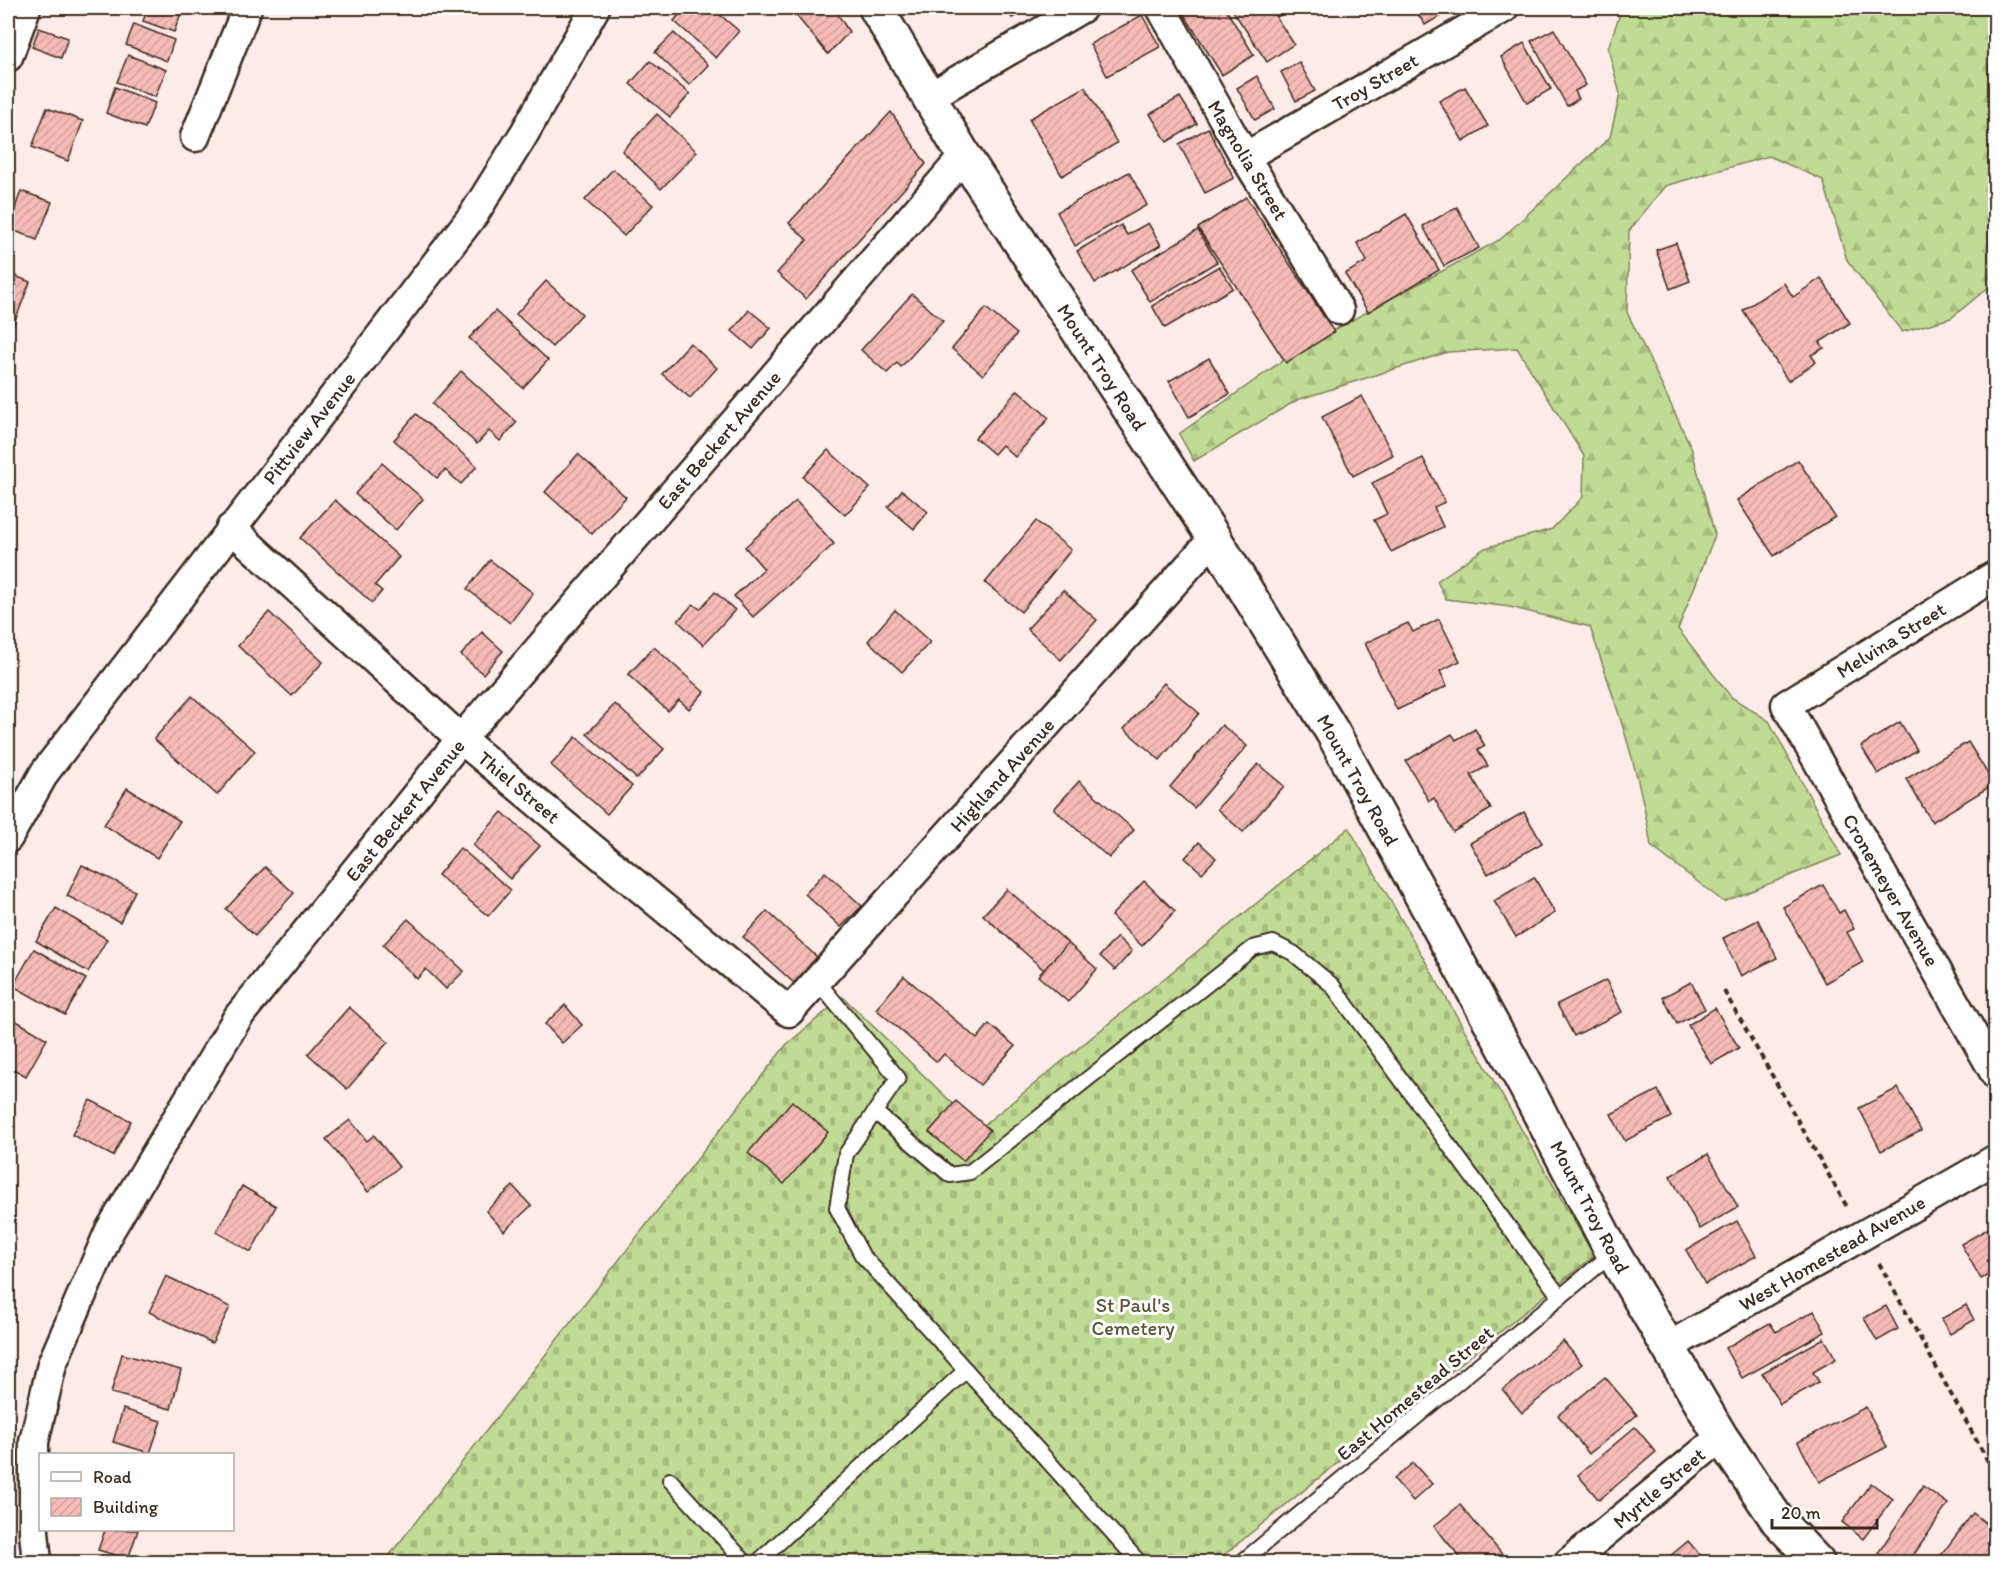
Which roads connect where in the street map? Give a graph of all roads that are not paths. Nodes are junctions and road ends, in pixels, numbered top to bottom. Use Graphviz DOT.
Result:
graph roads {
  1 [pos="26,8"];
  2 [pos="247,8"];
  3 [pos="595,8"];
  4 [pos="876,8"];
  5 [pos="1082,8"];
  6 [pos="1161,8"];
  7 [pos="1504,8"];
  8 [pos="8,57"];
  9 [pos="929,97"];
  10 [pos="195,137"];
  11 [pos="964,156"];
  12 [pos="1245,158"];
  13 [pos="1339,310"];
  14 [pos="231,528"];
  15 [pos="1214,538"];
  16 [pos="1995,575"];
  17 [pos="1786,705"];
  18 [pos="461,739"];
  19 [pos="8,838"];
  20 [pos="817,981"];
  21 [pos="789,1012"];
  22 [pos="1995,1075"];
  23 [pos="874,1112"];
  24 [pos="1995,1159"];
  25 [pos="1613,1253"];
  26 [pos="1560,1298"];
  27 [pos="1668,1347"];
  28 [pos="966,1370"];
  29 [pos="1721,1437"];
  30 [pos="670,1480"];
  31 [pos="38,1563"];
  32 [pos="745,1563"];
  33 [pos="758,1563"];
  34 [pos="1139,1563"];
  35 [pos="1242,1563"];
  36 [pos="1569,1563"];
  37 [pos="1818,1563"];
  1 -- 8 [label="street"];
  2 -- 10 [label="street"];
  3 -- 14 [label="street, Pittview Avenue"];
  4 -- 9 [label="street, Mount Troy Road"];
  5 -- 9 [label="street"];
  6 -- 12 [label="street, Magnolia Street"];
  7 -- 12 [label="street, Troy Street"];
  9 -- 11 [label="street, Mount Troy Road"];
  11 -- 15 [label="street, Mount Troy Road"];
  11 -- 18 [label="street, East Beckert Avenue"];
  12 -- 13 [label="street, Magnolia Street"];
  14 -- 18 [label="street, Thiel Street"];
  14 -- 19 [label="street, Pittview Avenue"];
  15 -- 20 [label="street, Highland Avenue"];
  15 -- 25 [label="street, Mount Troy Road"];
  16 -- 17 [label="street, Melvina Street"];
  17 -- 22 [label="street, Cronemeyer Avenue"];
  18 -- 21 [label="street, Thiel Street"];
  18 -- 31 [label="street, East Beckert Avenue"];
  20 -- 21 [label="street, Highland Avenue"];
  20 -- 23 [label="lane"];
  23 -- 26 [label="lane"];
  23 -- 28 [label="lane"];
  24 -- 27 [label="street, West Homestead Avenue"];
  25 -- 26 [label="lane, East Homestead Street"];
  25 -- 27 [label="street, Mount Troy Road"];
  26 -- 35 [label="lane, East Homestead Street"];
  27 -- 29 [label="street, Mount Troy Road"];
  28 -- 33 [label="lane"];
  28 -- 34 [label="lane"];
  29 -- 36 [label="street, Myrtle Street"];
  29 -- 37 [label="street, Mount Troy Road"];
  30 -- 32 [label="lane"];
}
